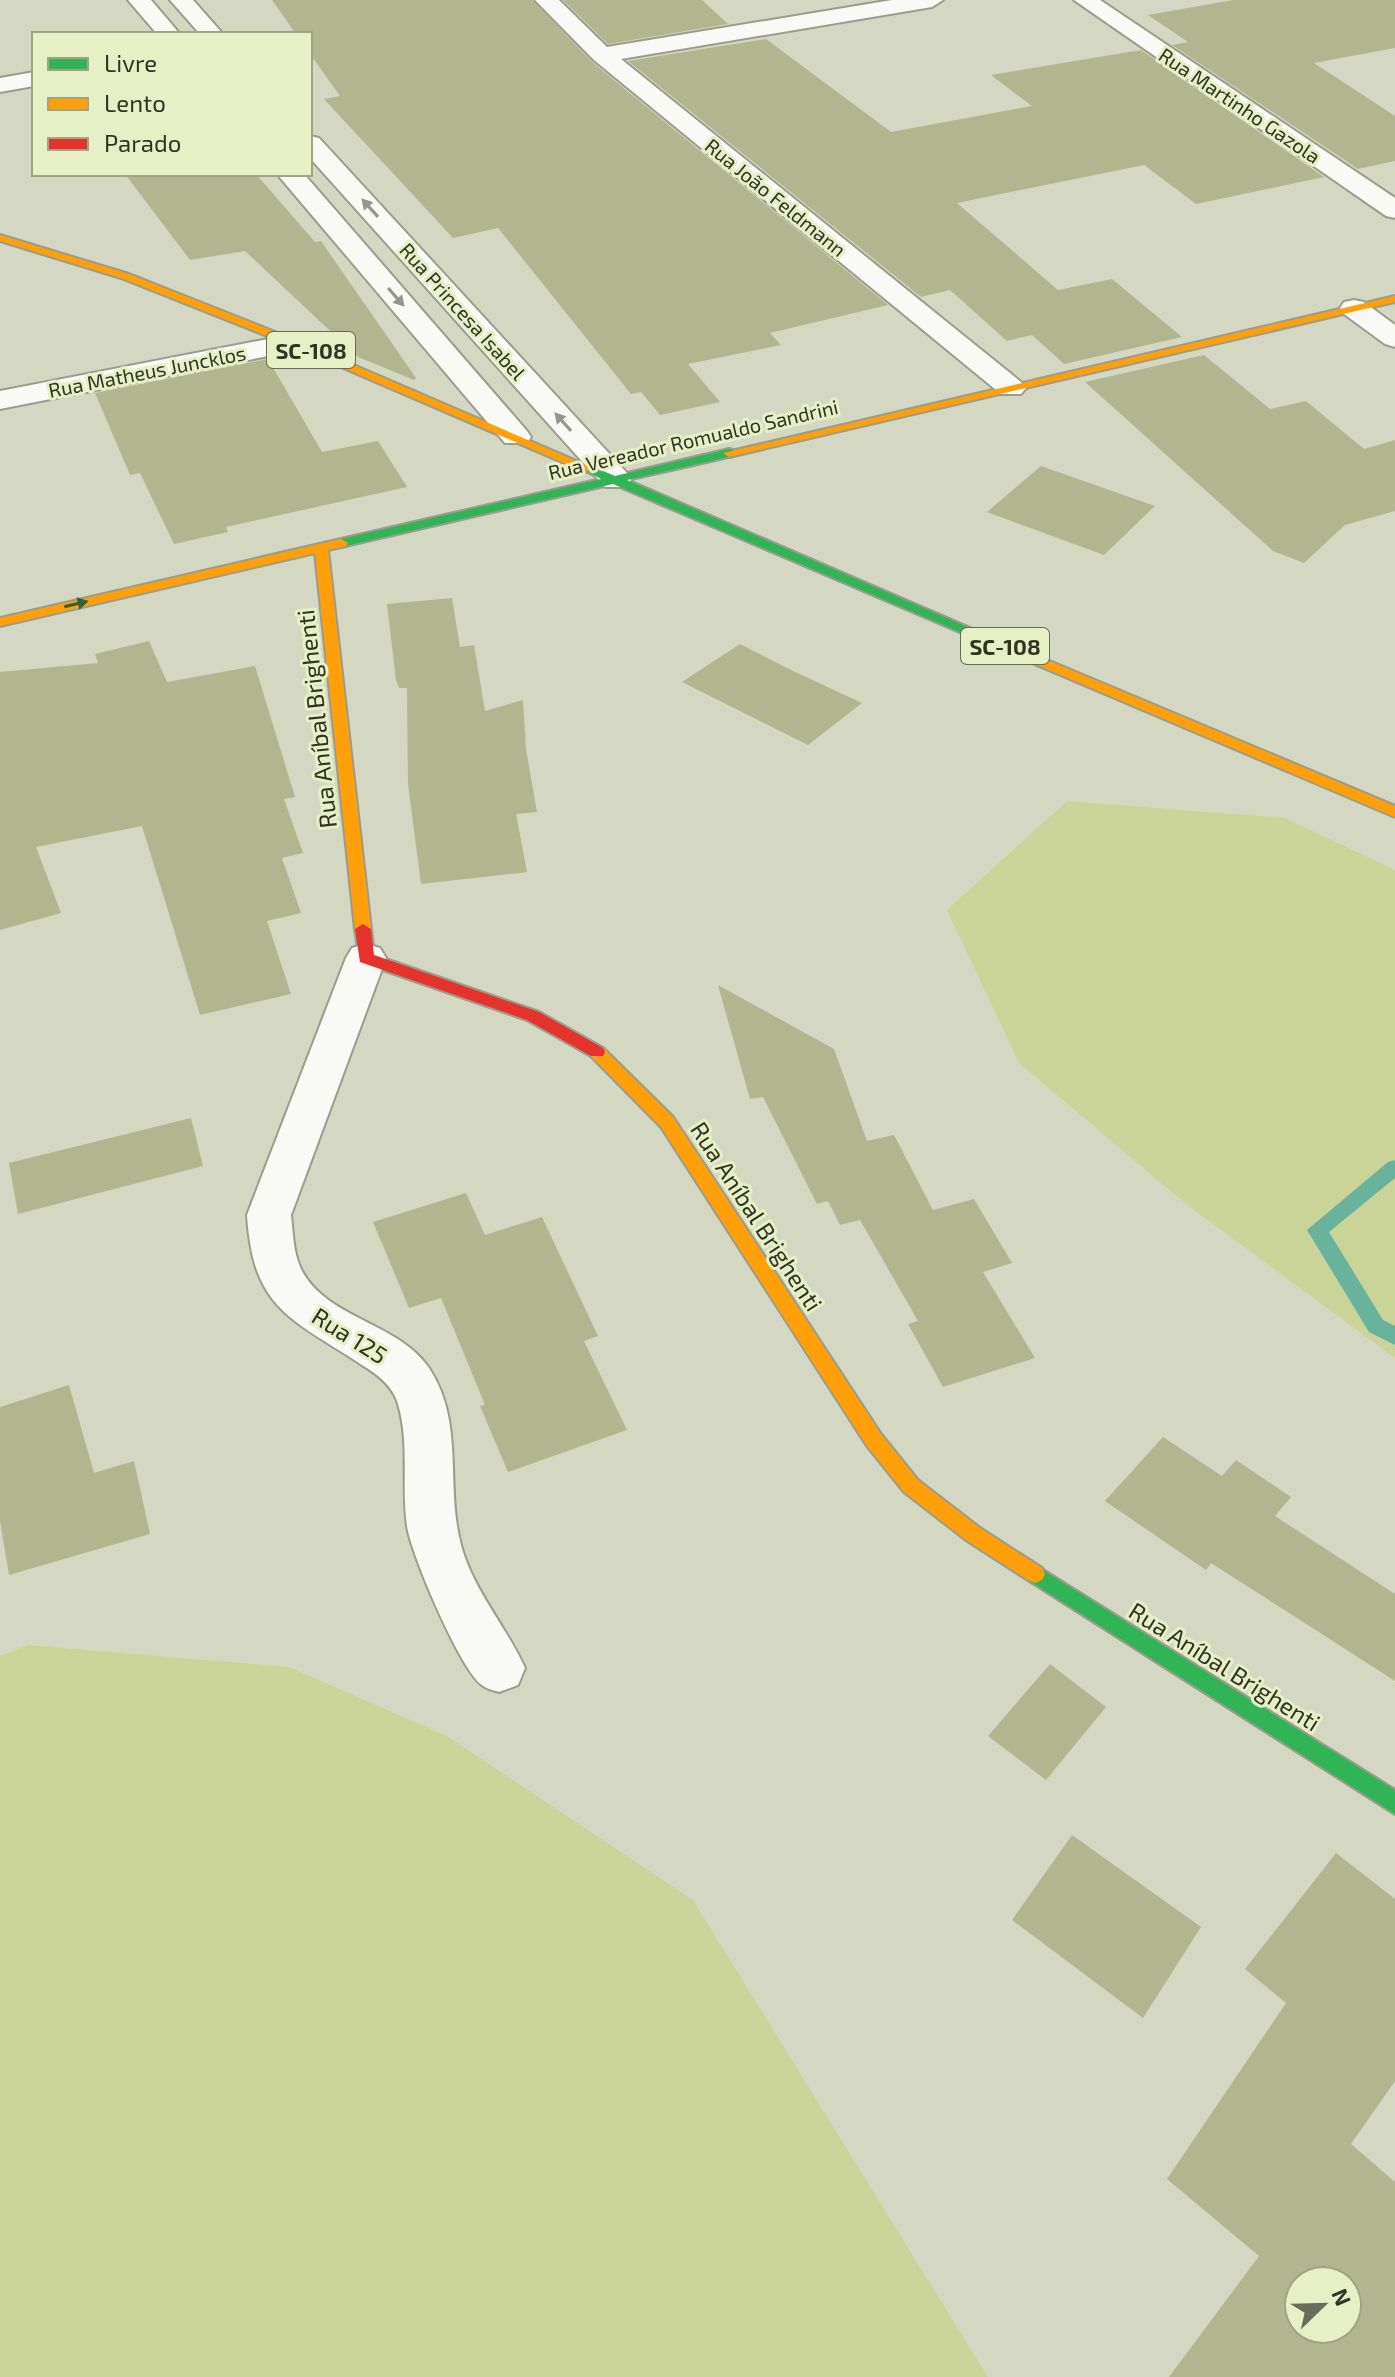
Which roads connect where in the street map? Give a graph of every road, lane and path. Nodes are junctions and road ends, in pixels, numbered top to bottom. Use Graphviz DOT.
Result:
graph roads {
  1 [pos="139,0"];
  2 [pos="181,0"];
  3 [pos="546,0"];
  4 [pos="932,0"];
  5 [pos="1085,0"];
  6 [pos="167,32"];
  7 [pos="210,32"];
  8 [pos="602,55"];
  9 [pos="32,79"];
  10 [pos="0,85"];
  11 [pos="312,145"];
  12 [pos="292,176"];
  13 [pos="1395,210"];
  14 [pos="0,238"];
  15 [pos="1395,299"];
  16 [pos="1354,308"];
  17 [pos="1395,338"];
  18 [pos="294,343"];
  19 [pos="1011,388"];
  20 [pos="0,400"];
  21 [pos="516,437"];
  22 [pos="616,480"];
  23 [pos="321,548"];
  24 [pos="0,622"];
  25 [pos="1395,812"];
  26 [pos="366,958"];
  27 [pos="499,1668"];
  28 [pos="1395,1803"];
  1 -- 6 [label="street"];
  2 -- 7 [label="street"];
  3 -- 8 [label="street, Rua João Feldmann"];
  4 -- 8 [label="street"];
  5 -- 13 [label="street, Rua Martinho Gazola"];
  8 -- 19 [label="street, Rua João Feldmann"];
  9 -- 10 [label="street"];
  22 -- 11 [label="street, Rua Princesa Isabel, one-way"];
  12 -- 21 [label="street, Rua Princesa Isabel, one-way"];
  14 -- 18 [label="street, SC-108"];
  15 -- 16 [label="street, Rua Vereador Romualdo Sandrini"];
  16 -- 17 [label="street"];
  16 -- 19 [label="street, Rua Vereador Romualdo Sandrini"];
  18 -- 20 [label="street, Rua Matheus Juncklos"];
  18 -- 21 [label="street, SC-108"];
  19 -- 22 [label="street, Rua Vereador Romualdo Sandrini"];
  21 -- 22 [label="street, SC-108"];
  22 -- 23 [label="street, Rua Vereador Romualdo Sandrini"];
  22 -- 25 [label="street, SC-108"];
  24 -- 23 [label="street, Rua Vereador Romualdo Sandrini, one-way"];
  23 -- 26 [label="street, Rua Aníbal Brighenti"];
  26 -- 27 [label="street, Rua 125"];
  26 -- 28 [label="street, Rua Aníbal Brighenti"];
}
